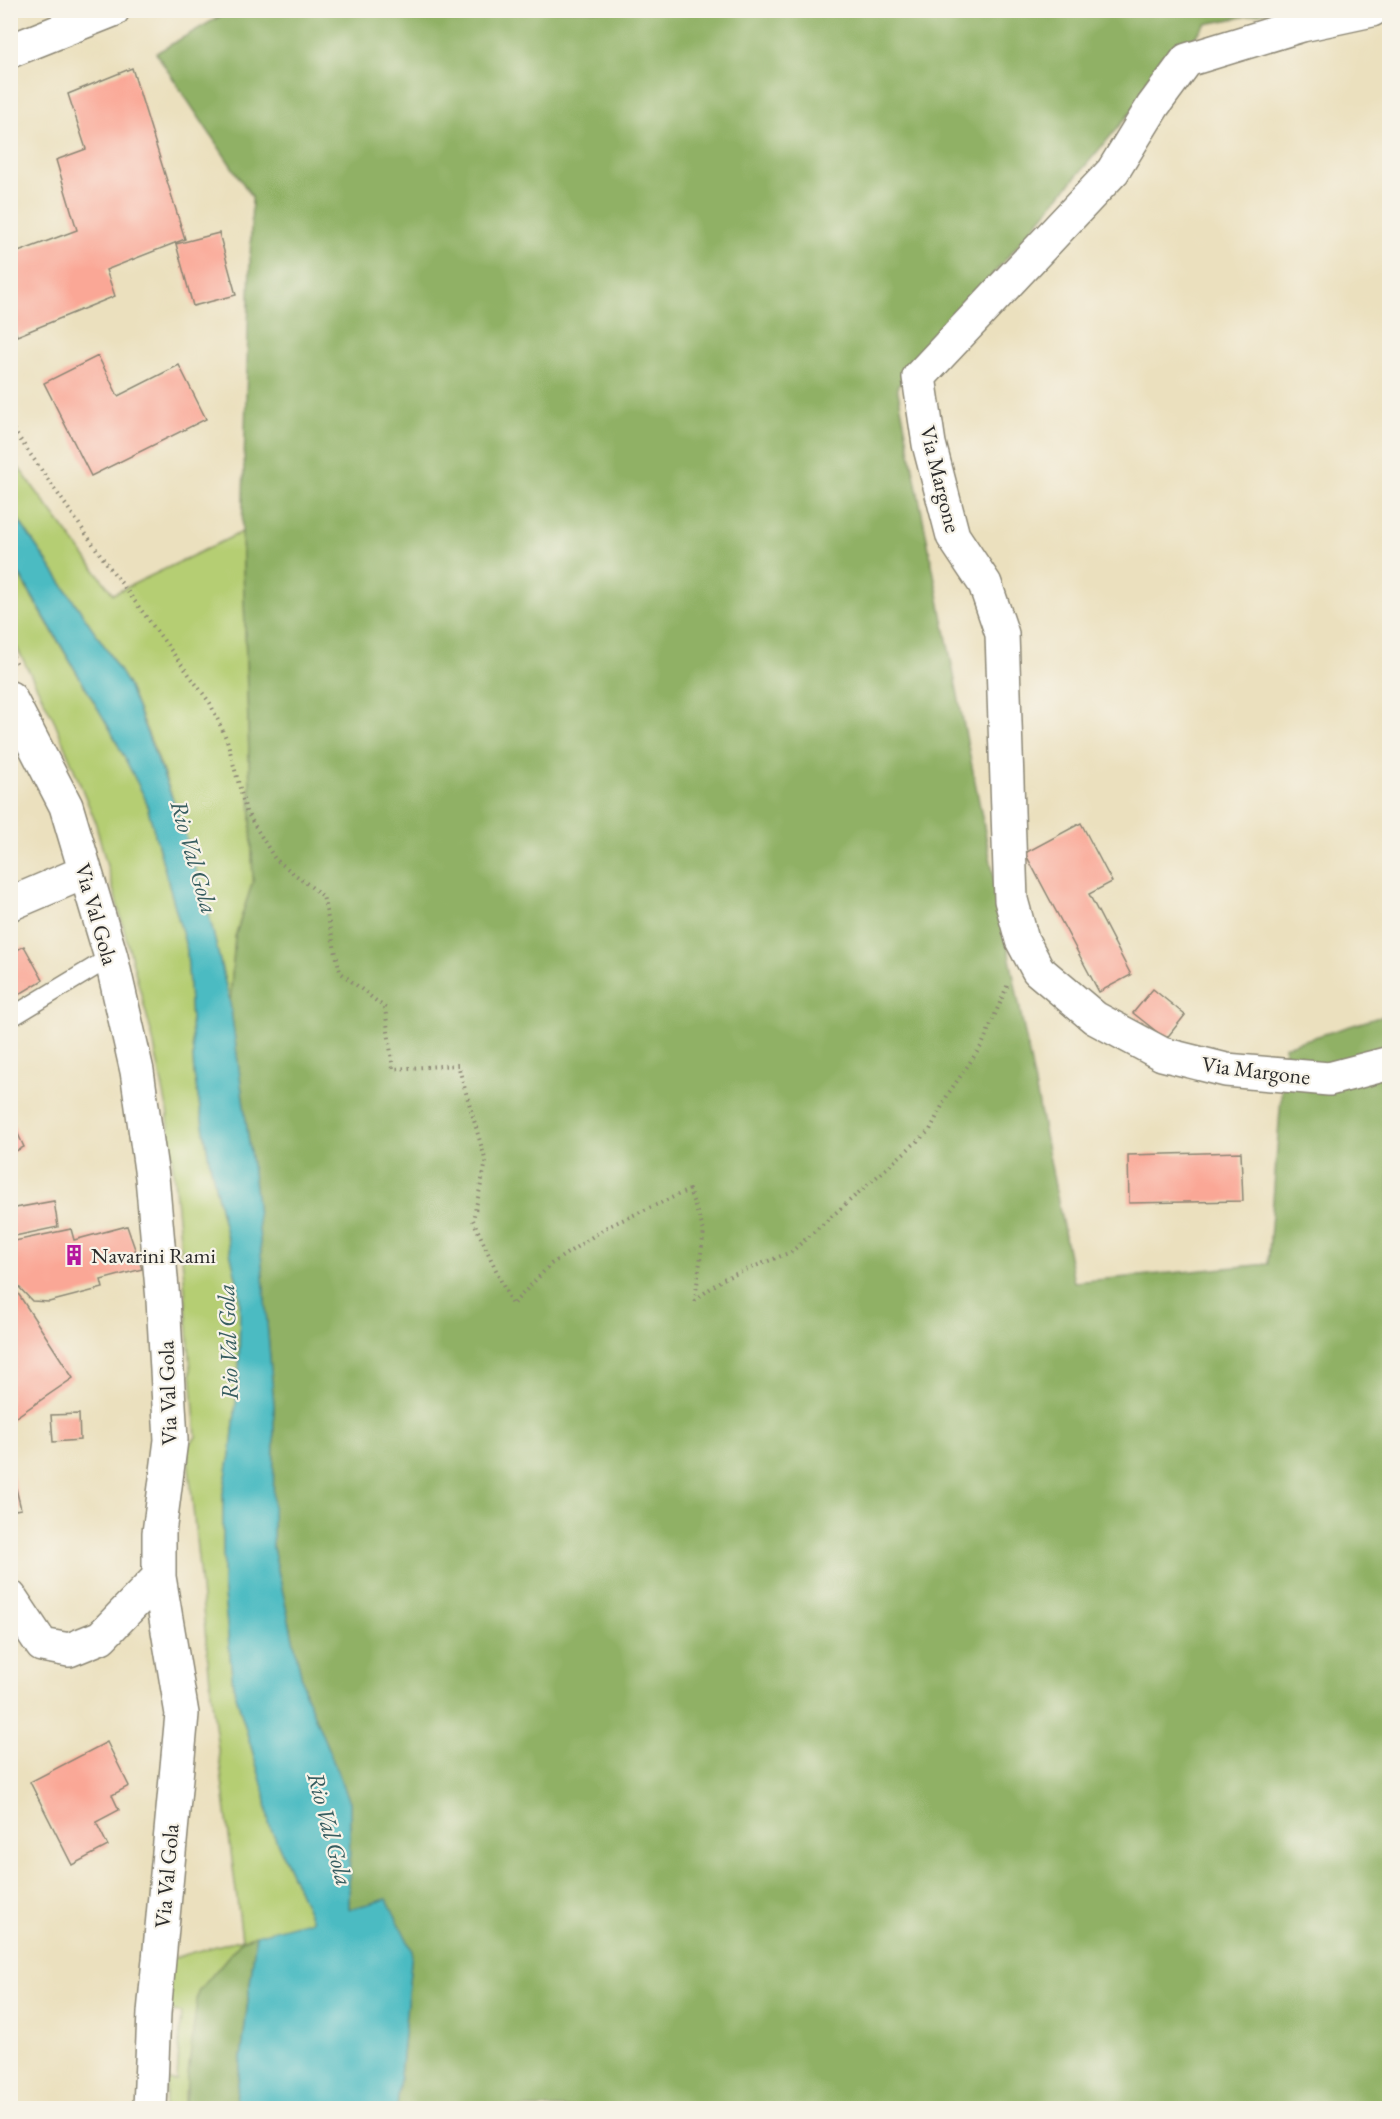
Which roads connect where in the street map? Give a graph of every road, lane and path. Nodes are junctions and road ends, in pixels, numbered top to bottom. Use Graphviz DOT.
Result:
graph roads {
  1 [pos="113,10"];
  2 [pos="1372,10"];
  3 [pos="10,51"];
  4 [pos="10,425"];
  5 [pos="10,698"];
  6 [pos="85,872"];
  7 [pos="10,904"];
  8 [pos="111,957"];
  9 [pos="1038,970"];
  10 [pos="10,1018"];
  11 [pos="1389,1064"];
  12 [pos="159,1577"];
  13 [pos="10,1598"];
  14 [pos="150,2109"];
  1 -- 3 [label="street"];
  2 -- 9 [label="street, Via Margone"];
  4 -- 9 [label="path"];
  5 -- 6 [label="street, Via Val Gola"];
  6 -- 7 [label="street"];
  6 -- 8 [label="street, Via Val Gola"];
  8 -- 10 [label="lane"];
  8 -- 12 [label="street, Via Val Gola"];
  9 -- 11 [label="street, Via Margone"];
  12 -- 13 [label="street"];
  12 -- 14 [label="street, Via Val Gola"];
}
